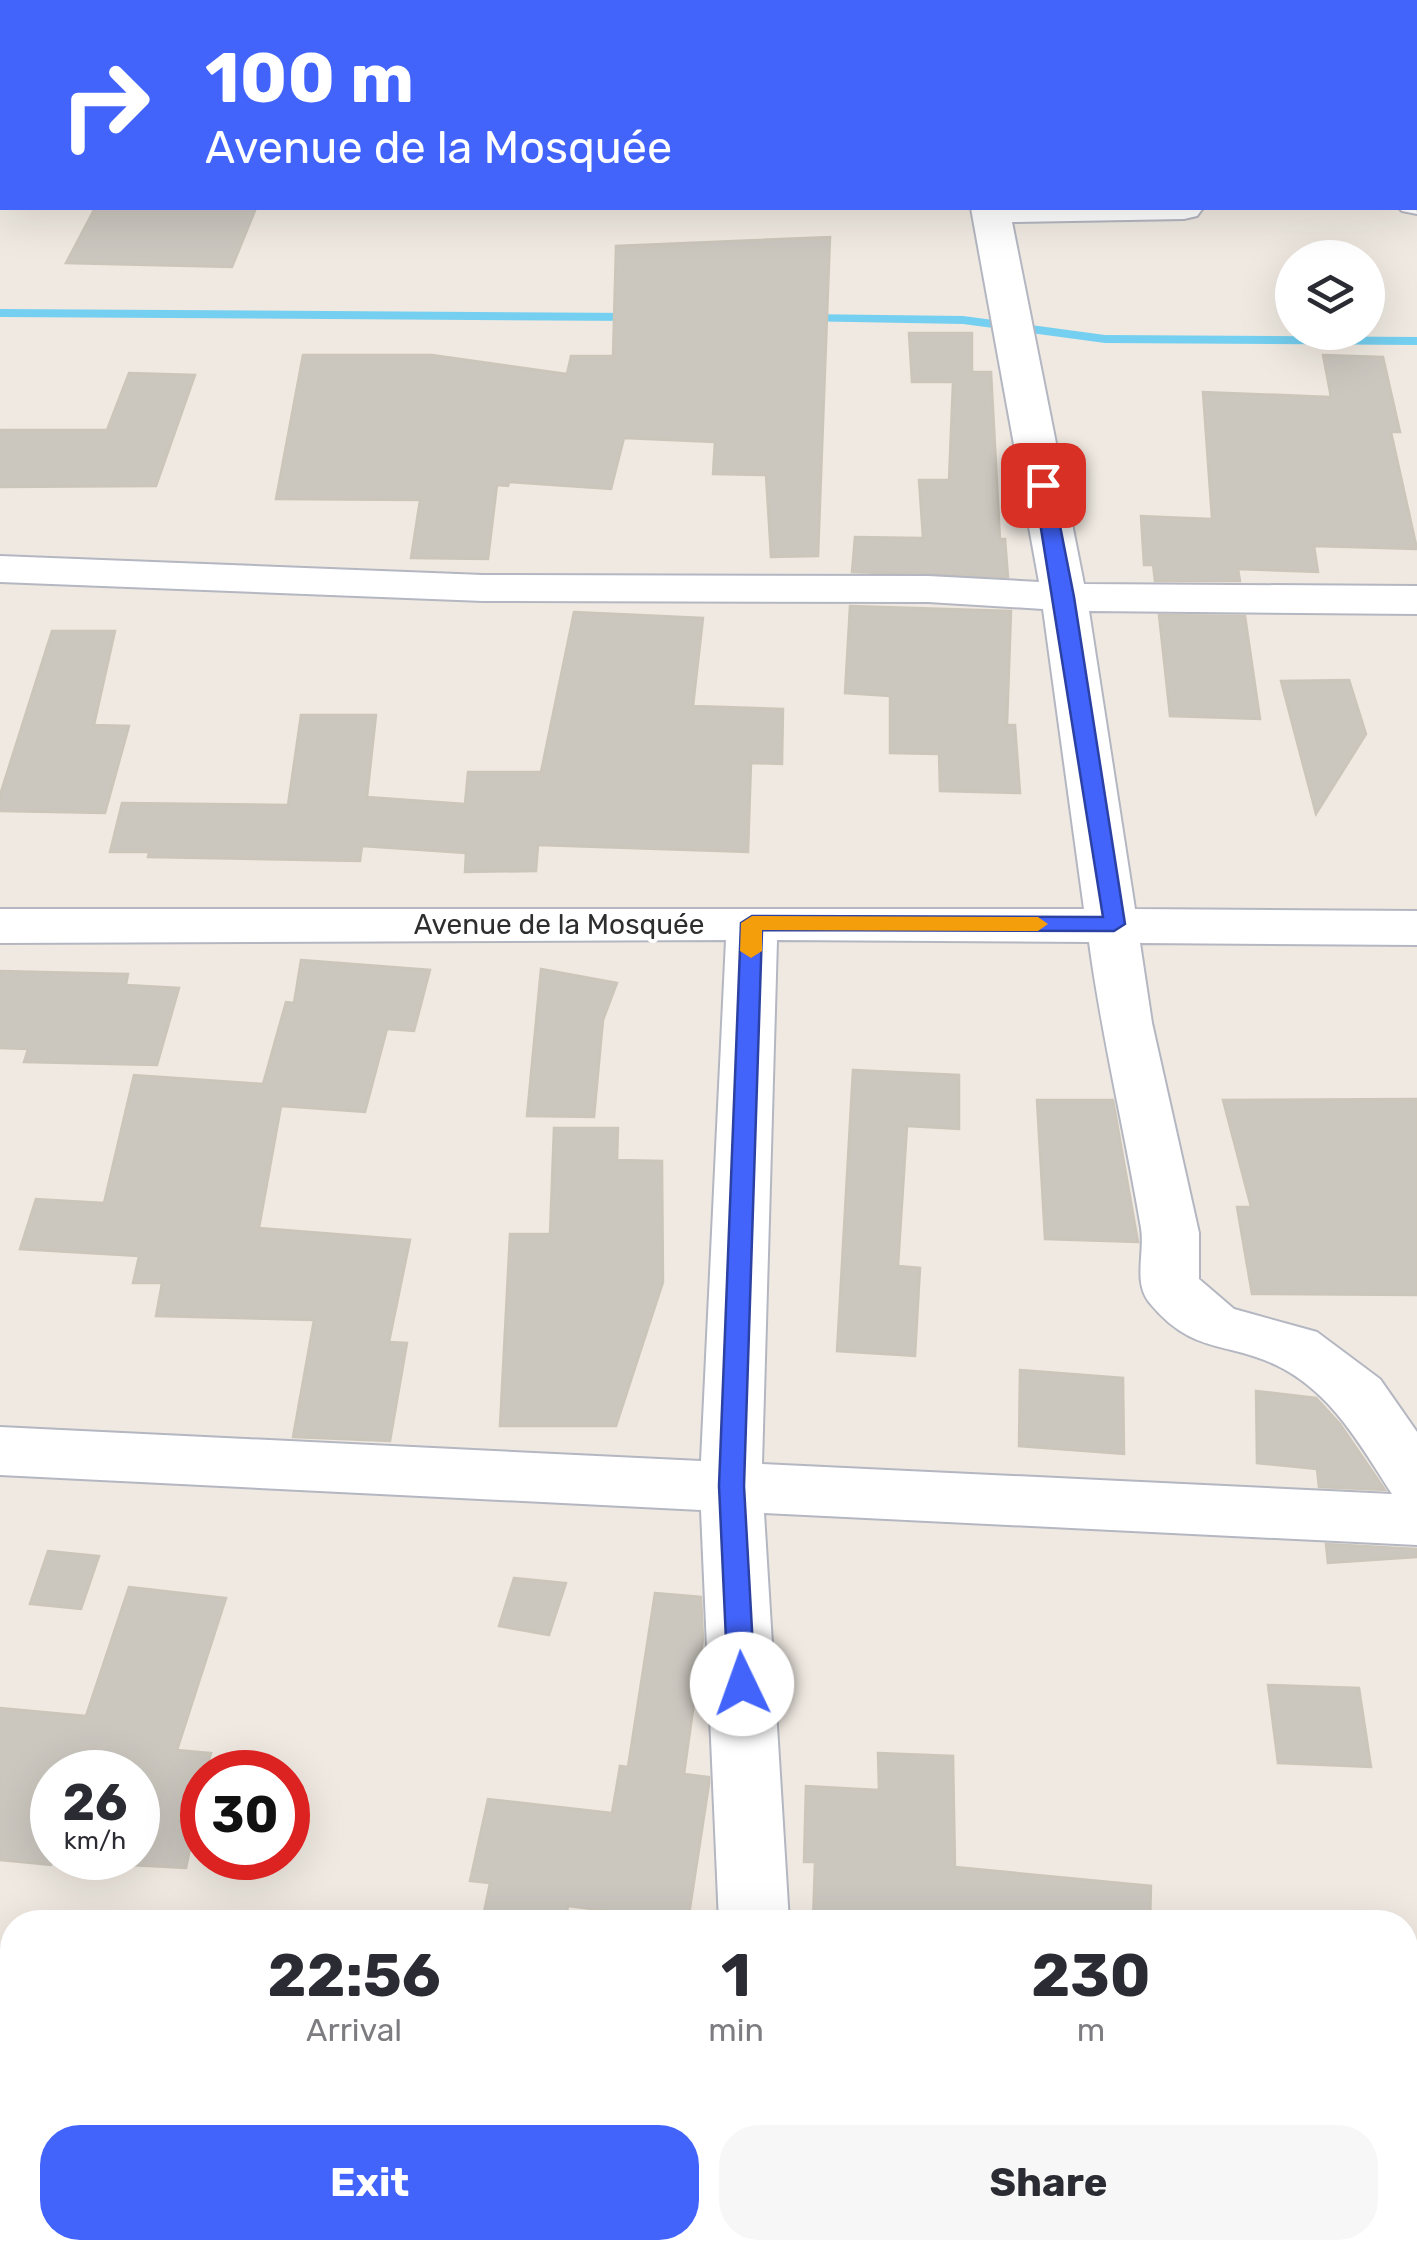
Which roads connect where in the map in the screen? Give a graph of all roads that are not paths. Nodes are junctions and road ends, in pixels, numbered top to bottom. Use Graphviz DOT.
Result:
graph roads {
  1 [pos="990,210"];
  2 [pos="0,569"];
  3 [pos="1064,597"];
  4 [pos="1417,600"];
  5 [pos="752,923"];
  6 [pos="1114,924"];
  7 [pos="0,926"];
  8 [pos="1417,928"];
  9 [pos="0,1451"];
  10 [pos="1417,1481"];
  11 [pos="732,1486"];
  12 [pos="1417,1520"];
  13 [pos="753,1910"];
  1 -- 3 [label="street"];
  2 -- 3 [label="street"];
  3 -- 4 [label="street"];
  3 -- 6 [label="street"];
  5 -- 6 [label="street, Avenue de la Mosquée"];
  5 -- 7 [label="street, Avenue de la Mosquée"];
  5 -- 11 [label="street"];
  6 -- 8 [label="street, Avenue de la Mosquée"];
  6 -- 10 [label="street"];
  9 -- 11 [label="street"];
  11 -- 12 [label="street"];
  11 -- 13 [label="street"];
}
